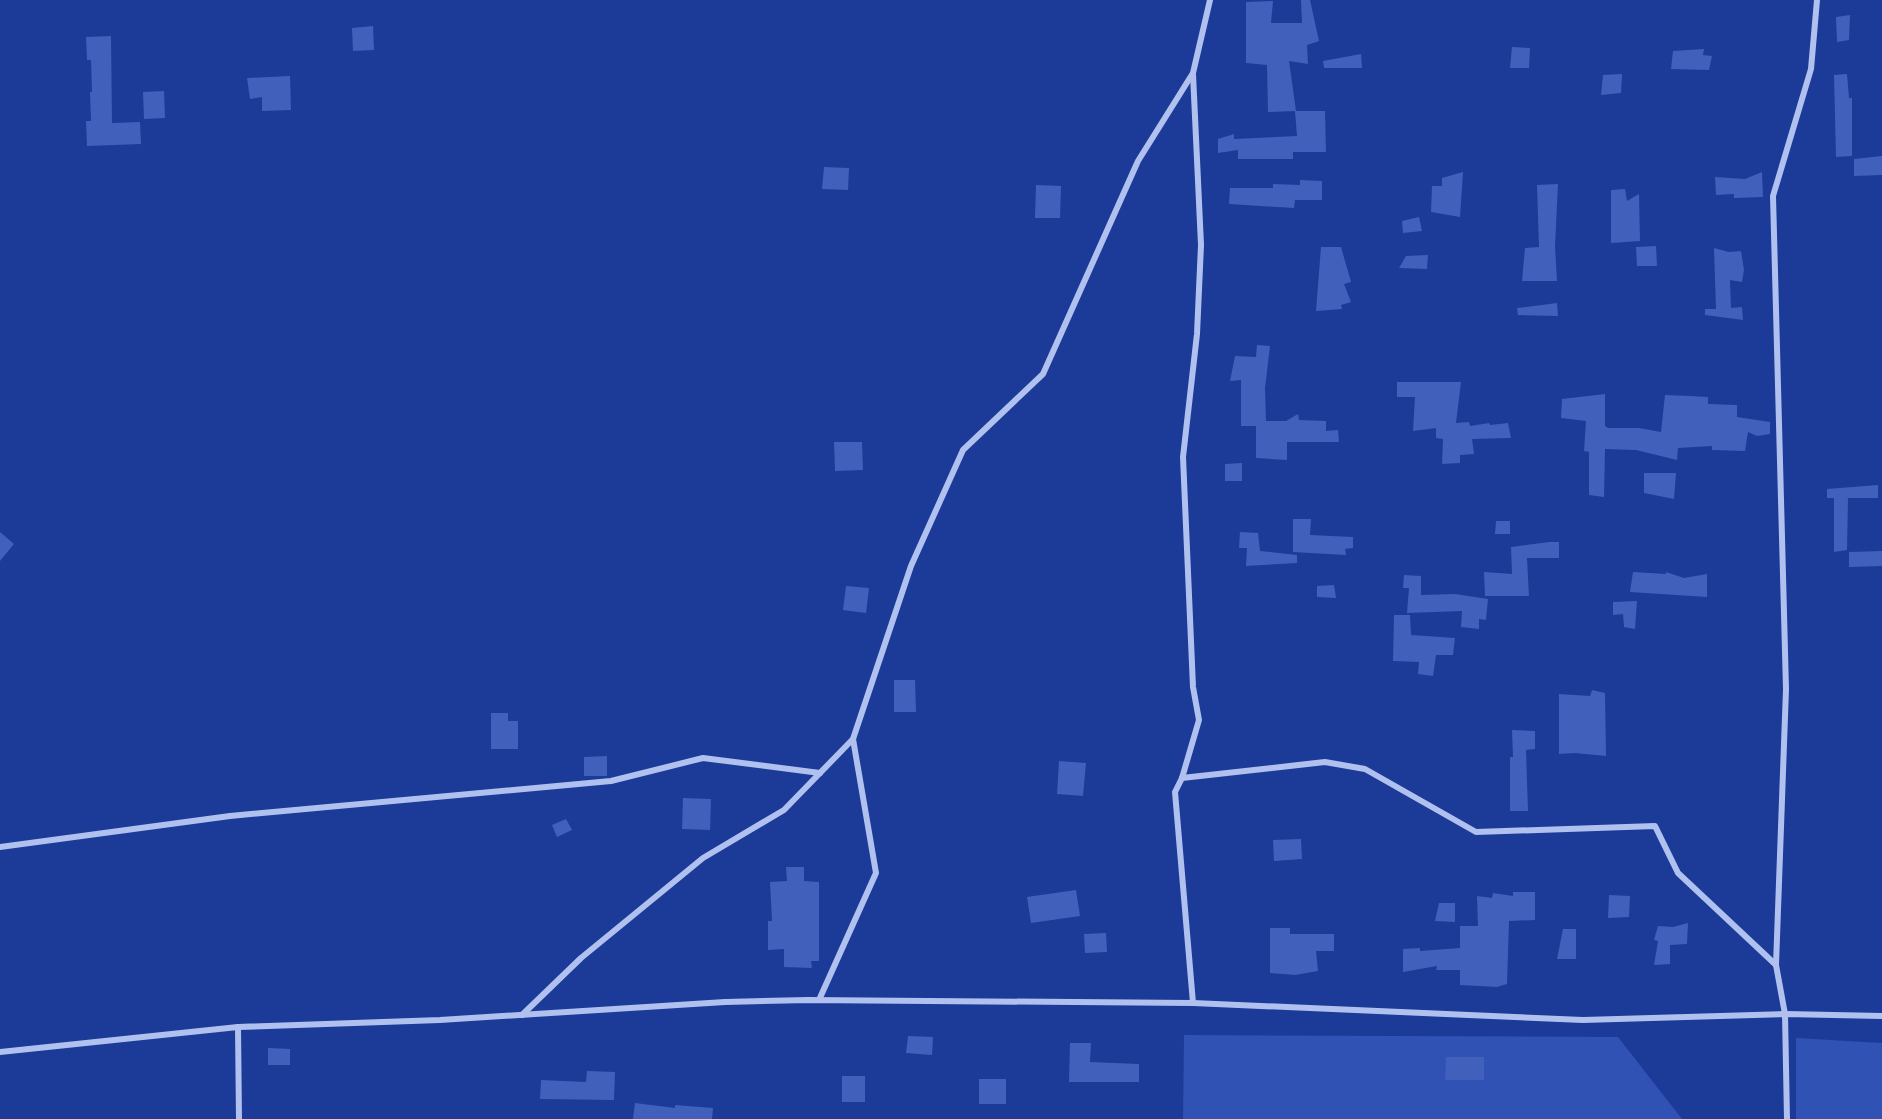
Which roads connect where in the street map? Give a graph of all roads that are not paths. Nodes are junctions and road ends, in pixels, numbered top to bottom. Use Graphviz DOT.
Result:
graph roads {
  1 [pos="1210,0"];
  2 [pos="1817,0"];
  3 [pos="1193,73"];
  4 [pos="853,739"];
  5 [pos="820,773"];
  6 [pos="1182,778"];
  7 [pos="0,847"];
  8 [pos="1776,965"];
  9 [pos="819,999"];
  10 [pos="1193,1003"];
  11 [pos="1785,1014"];
  12 [pos="522,1015"];
  13 [pos="1882,1016"];
  14 [pos="238,1027"];
  15 [pos="0,1052"];
  16 [pos="239,1119"];
  17 [pos="1787,1119"];
  1 -- 3 [label="street"];
  2 -- 8 [label="street"];
  3 -- 4 [label="street"];
  3 -- 6 [label="street"];
  4 -- 5 [label="street"];
  4 -- 9 [label="street"];
  5 -- 7 [label="street"];
  5 -- 12 [label="street"];
  6 -- 8 [label="street"];
  6 -- 10 [label="street"];
  8 -- 11 [label="street"];
  9 -- 10 [label="street"];
  9 -- 12 [label="street"];
  10 -- 11 [label="street"];
  11 -- 13 [label="street"];
  11 -- 17 [label="street"];
  12 -- 14 [label="street"];
  14 -- 15 [label="street"];
  14 -- 16 [label="street"];
}
